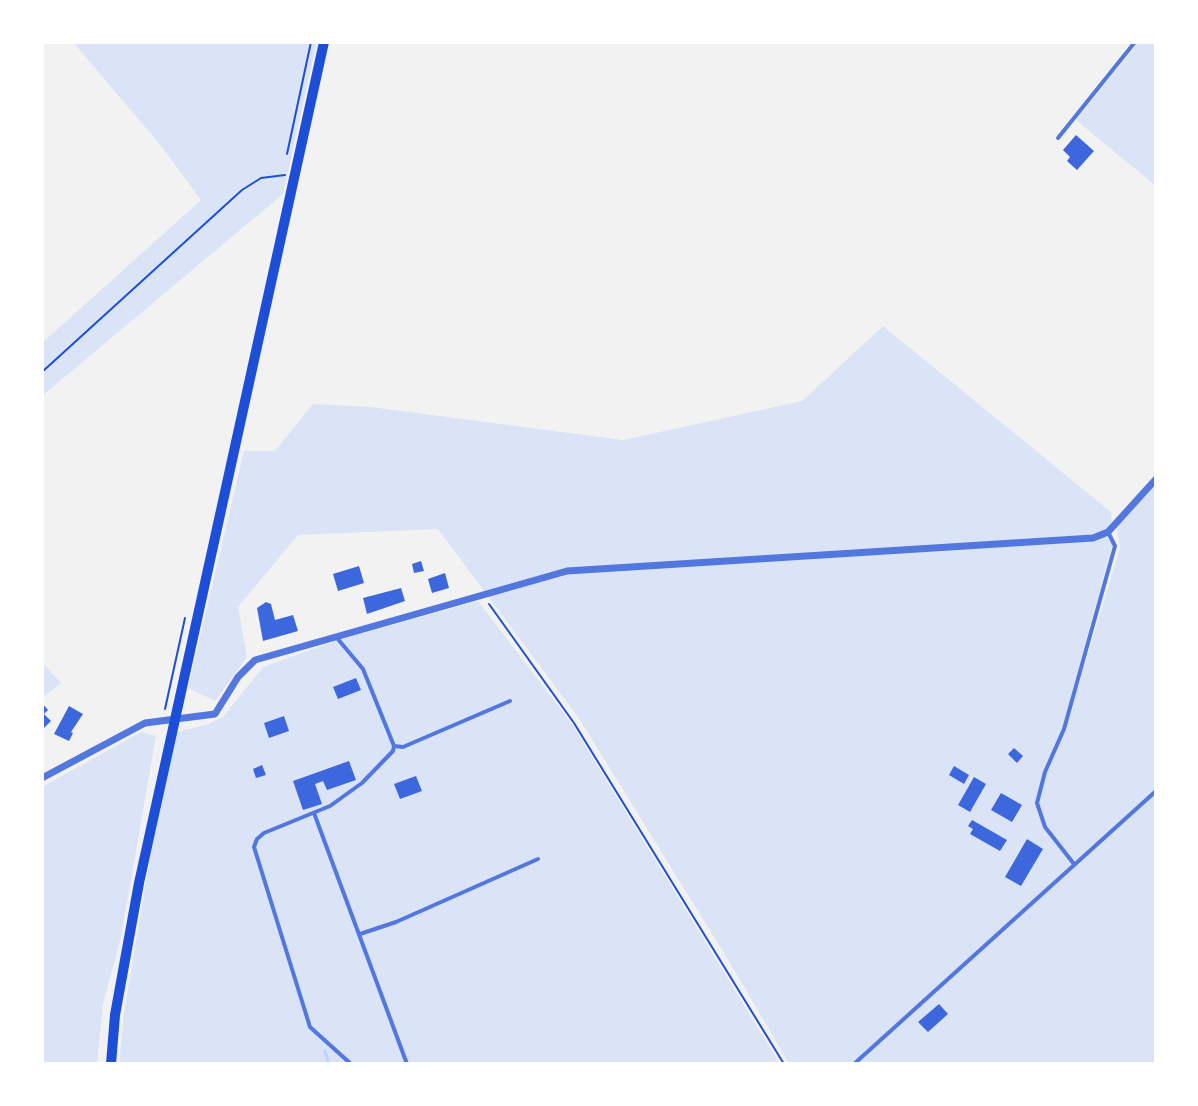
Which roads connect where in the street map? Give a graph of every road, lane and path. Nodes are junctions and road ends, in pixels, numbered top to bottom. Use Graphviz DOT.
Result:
graph roads {
  1 [pos="324,42"];
  2 [pos="1135,42"];
  3 [pos="1058,138"];
  4 [pos="294,176"];
  5 [pos="42,372"];
  6 [pos="1156,479"];
  7 [pos="1108,532"];
  8 [pos="482,595"];
  9 [pos="336,635"];
  10 [pos="510,701"];
  11 [pos="174,719"];
  12 [pos="394,746"];
  13 [pos="42,778"];
  14 [pos="1156,791"];
  15 [pos="314,813"];
  16 [pos="538,859"];
  17 [pos="1074,864"];
  18 [pos="360,934"];
  19 [pos="111,1064"];
  20 [pos="351,1064"];
  21 [pos="407,1064"];
  22 [pos="784,1064"];
  23 [pos="854,1064"];
  1 -- 4 [label="main road"];
  2 -- 3 [label="lane"];
  4 -- 5 [label="path"];
  4 -- 11 [label="main road"];
  6 -- 7 [label="street"];
  7 -- 8 [label="street"];
  7 -- 17 [label="lane"];
  8 -- 9 [label="street"];
  8 -- 22 [label="path"];
  9 -- 11 [label="street"];
  9 -- 12 [label="lane"];
  10 -- 12 [label="lane"];
  11 -- 13 [label="street"];
  11 -- 19 [label="main road"];
  12 -- 15 [label="lane"];
  14 -- 17 [label="lane"];
  15 -- 18 [label="lane"];
  15 -- 20 [label="lane"];
  16 -- 18 [label="lane"];
  17 -- 23 [label="lane"];
  18 -- 21 [label="lane"];
}
